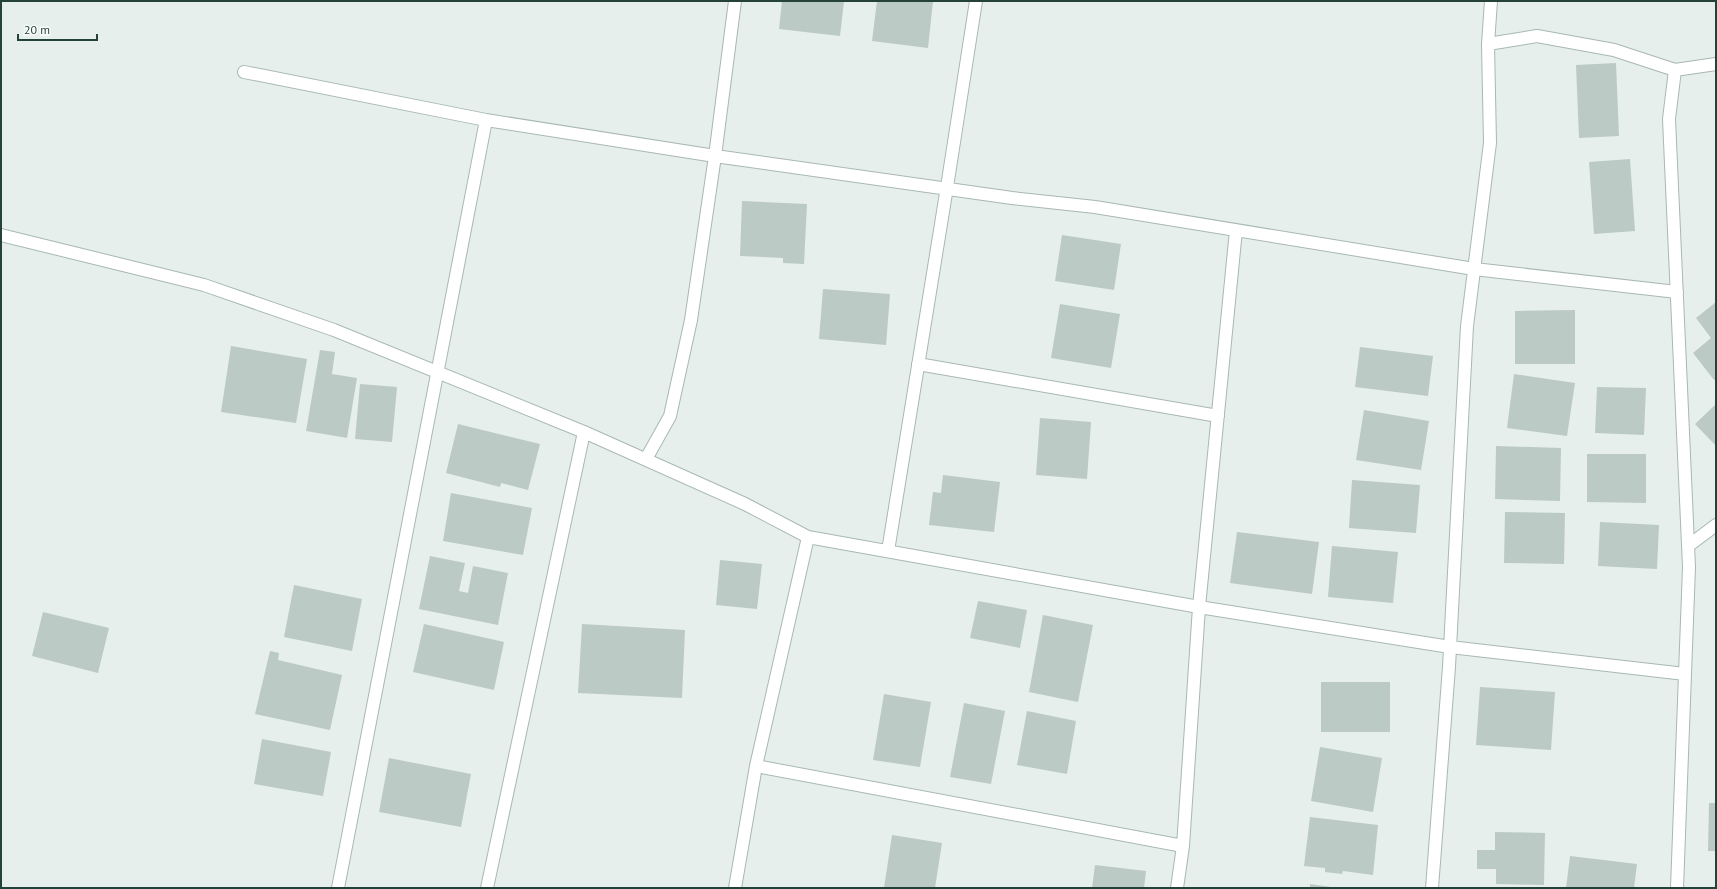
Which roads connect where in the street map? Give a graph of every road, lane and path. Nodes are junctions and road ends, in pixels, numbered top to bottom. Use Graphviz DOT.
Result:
graph roads {
  1 [pos="735,1"];
  2 [pos="976,1"];
  3 [pos="1491,1"];
  4 [pos="1488,44"];
  5 [pos="1716,64"];
  6 [pos="1675,70"];
  7 [pos="244,72"];
  8 [pos="486,120"];
  9 [pos="715,156"];
  10 [pos="947,188"];
  11 [pos="1236,230"];
  12 [pos="1,235"];
  13 [pos="1474,269"];
  14 [pos="1677,292"];
  15 [pos="918,364"];
  16 [pos="438,372"];
  17 [pos="1218,416"];
  18 [pos="584,432"];
  19 [pos="646,459"];
  20 [pos="1716,525"];
  21 [pos="808,537"];
  22 [pos="1688,546"];
  23 [pos="888,551"];
  24 [pos="1199,607"];
  25 [pos="1450,647"];
  26 [pos="1685,674"];
  27 [pos="756,766"];
  28 [pos="1183,846"];
  29 [pos="338,888"];
  30 [pos="487,888"];
  31 [pos="735,888"];
  32 [pos="1177,888"];
  33 [pos="1432,888"];
  34 [pos="1677,888"];
  1 -- 9 [label="street"];
  2 -- 10 [label="street"];
  3 -- 4 [label="street"];
  4 -- 6 [label="street"];
  4 -- 13 [label="street"];
  5 -- 6 [label="street"];
  6 -- 14 [label="street"];
  7 -- 8 [label="street"];
  8 -- 9 [label="street"];
  8 -- 16 [label="street"];
  9 -- 10 [label="street"];
  9 -- 19 [label="street"];
  10 -- 11 [label="street"];
  10 -- 15 [label="street"];
  11 -- 13 [label="street"];
  11 -- 17 [label="street"];
  12 -- 16 [label="street"];
  13 -- 14 [label="street"];
  13 -- 25 [label="street"];
  14 -- 22 [label="street"];
  15 -- 17 [label="street"];
  15 -- 23 [label="street"];
  16 -- 18 [label="street"];
  16 -- 29 [label="street"];
  17 -- 24 [label="street"];
  18 -- 19 [label="street"];
  18 -- 30 [label="street"];
  19 -- 21 [label="street"];
  20 -- 22 [label="street"];
  21 -- 23 [label="street"];
  21 -- 27 [label="street"];
  22 -- 26 [label="street"];
  23 -- 24 [label="street"];
  24 -- 25 [label="street"];
  24 -- 28 [label="street"];
  25 -- 26 [label="street"];
  25 -- 33 [label="street"];
  26 -- 34 [label="street"];
  27 -- 28 [label="street"];
  27 -- 31 [label="street"];
  28 -- 32 [label="street"];
}
